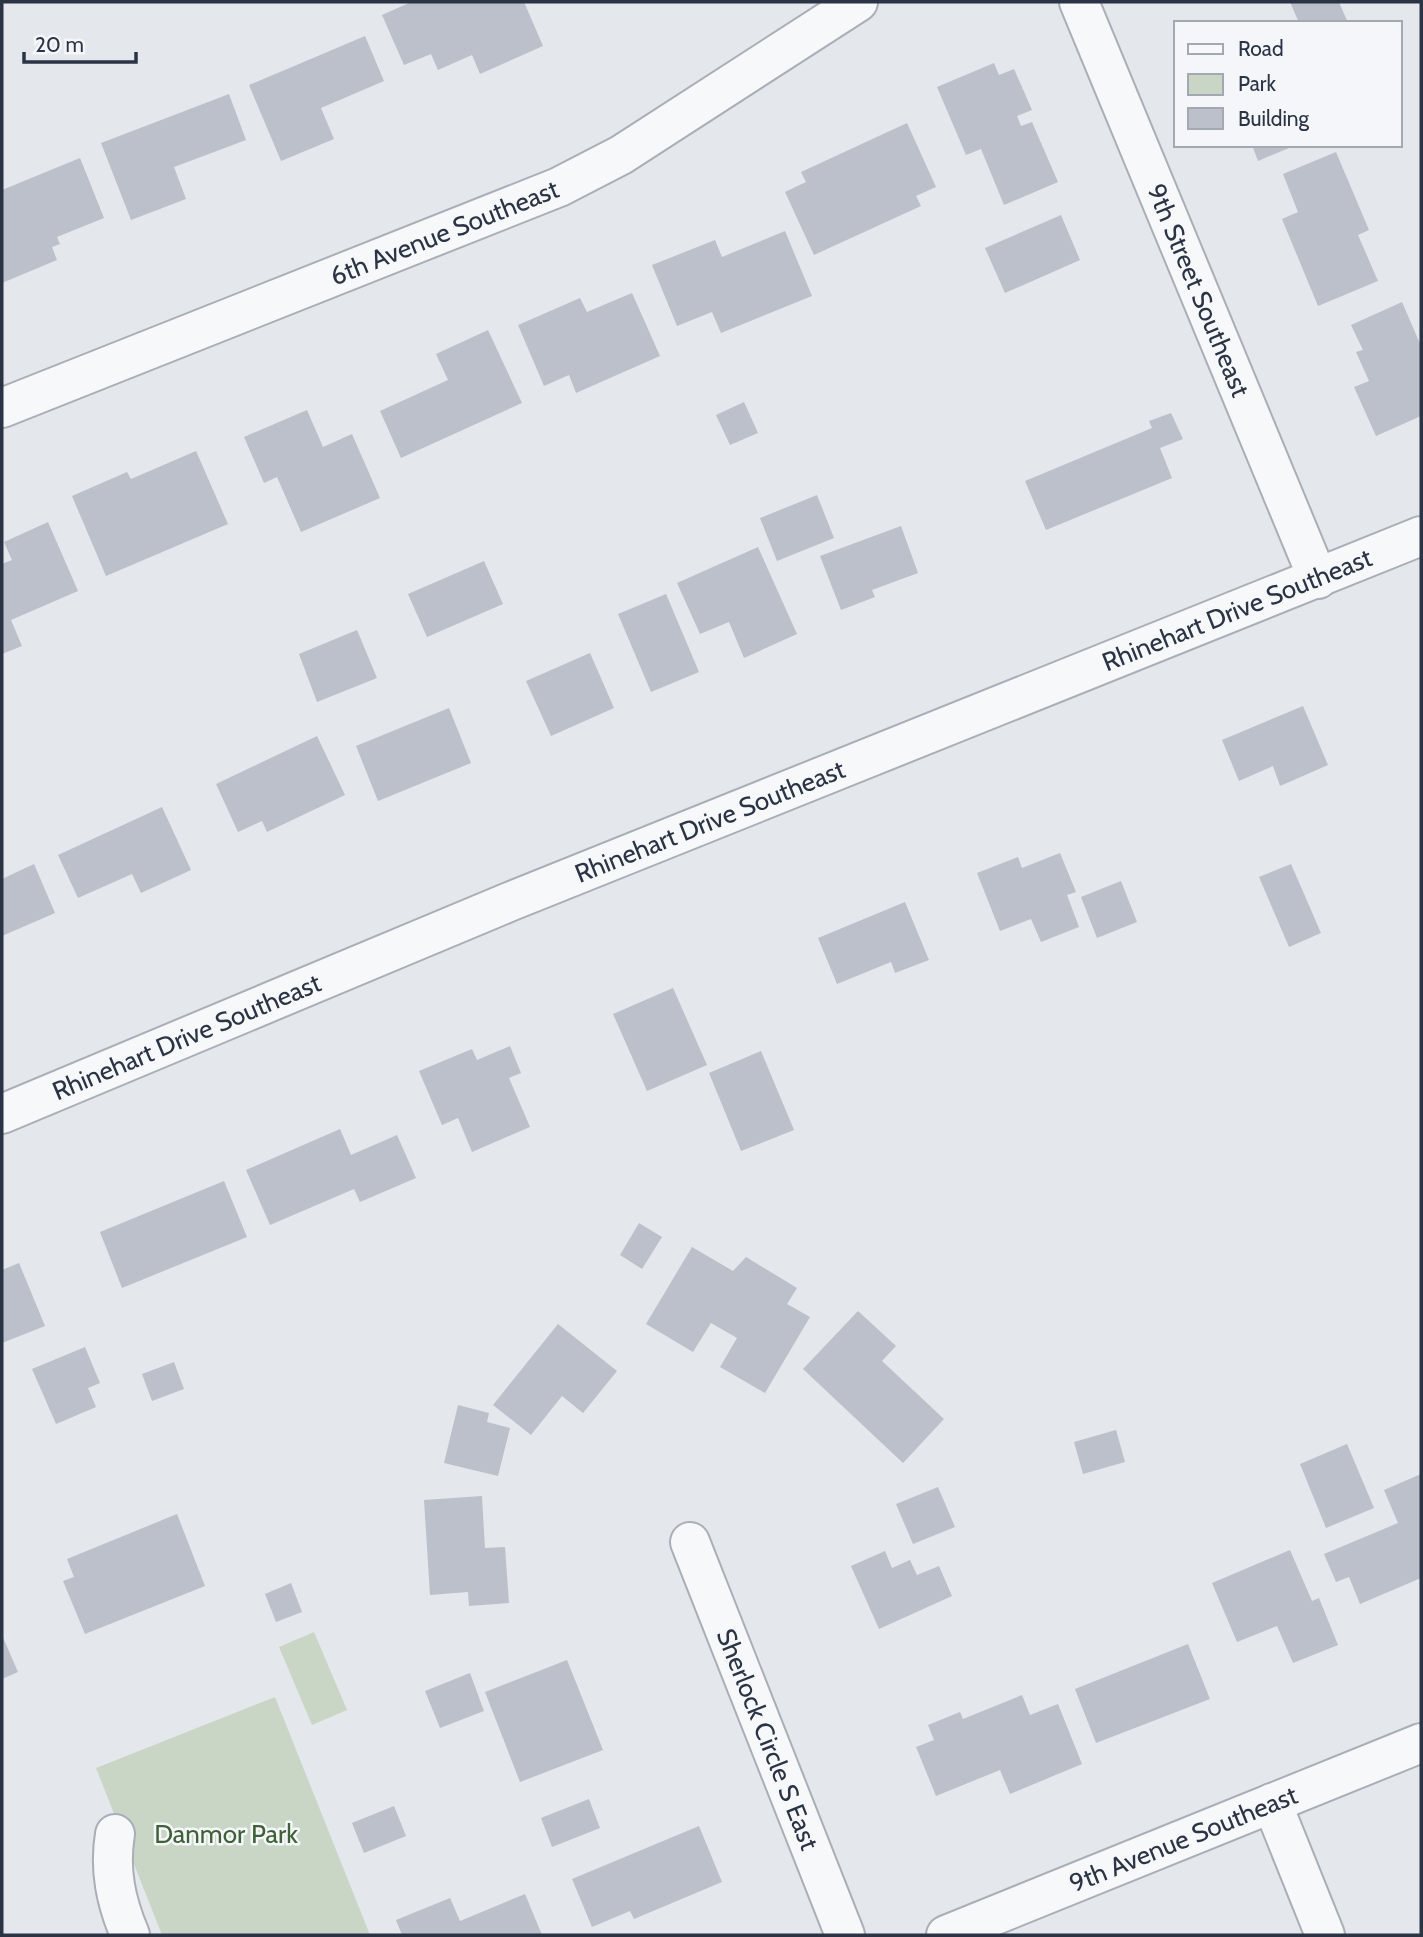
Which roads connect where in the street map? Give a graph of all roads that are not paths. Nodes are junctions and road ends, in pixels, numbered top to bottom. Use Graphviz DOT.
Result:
graph roads {
  1 [pos="858,2"];
  2 [pos="1079,2"];
  3 [pos="2,408"];
  4 [pos="1421,536"];
  5 [pos="1318,579"];
  6 [pos="2,1114"];
  7 [pos="690,1542"];
  8 [pos="1421,1743"];
  9 [pos="1272,1803"];
  10 [pos="115,1834"];
  11 [pos="130,1935"];
  12 [pos="845,1935"];
  13 [pos="946,1935"];
  14 [pos="1325,1935"];
  1 -- 3 [label="street, 6th Avenue Southeast"];
  2 -- 5 [label="street, 9th Street Southeast"];
  4 -- 5 [label="street, Rhinehart Drive Southeast"];
  5 -- 6 [label="street, Rhinehart Drive Southeast"];
  7 -- 12 [label="street, Sherlock Circle S East"];
  8 -- 9 [label="street, 9th Avenue Southeast"];
  9 -- 13 [label="street, 9th Avenue Southeast"];
  9 -- 14 [label="street"];
  10 -- 11 [label="street"];
}
